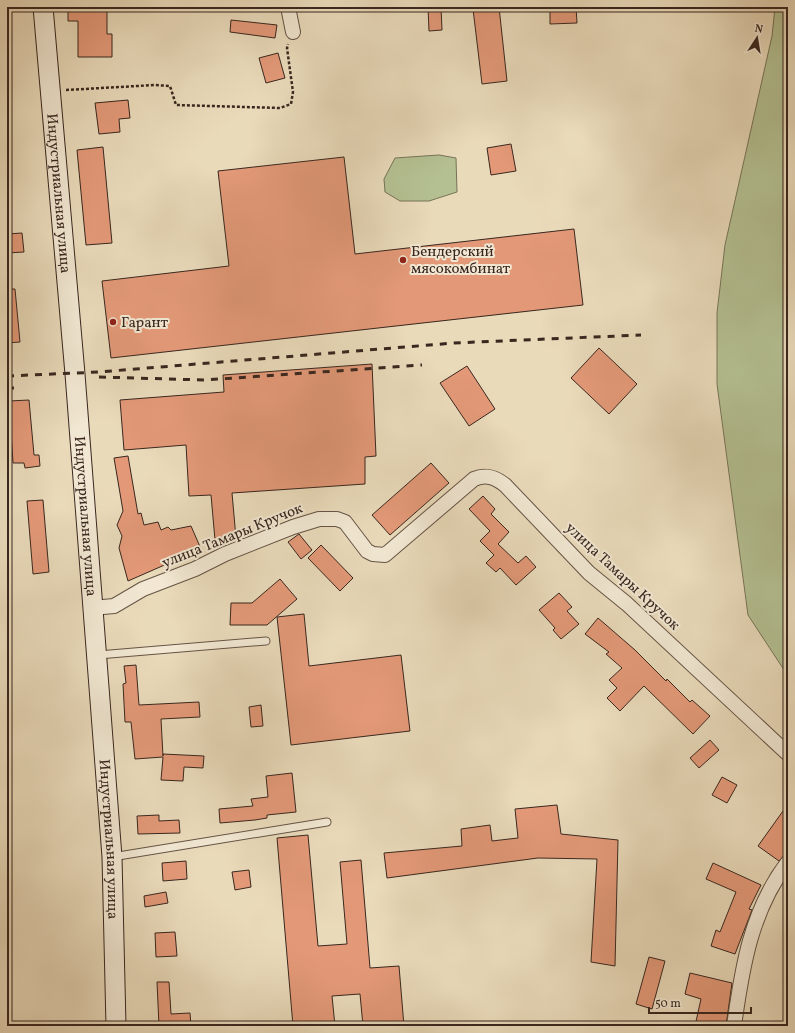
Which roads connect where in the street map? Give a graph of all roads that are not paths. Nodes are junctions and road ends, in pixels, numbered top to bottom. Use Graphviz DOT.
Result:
graph roads {
  1 [pos="43,7"];
  2 [pos="288,7"];
  3 [pos="293,32"];
  4 [pos="92,608"];
  5 [pos="266,641"];
  6 [pos="96,655"];
  7 [pos="788,754"];
  8 [pos="327,822"];
  9 [pos="112,857"];
  10 [pos="788,862"];
  11 [pos="116,1026"];
  12 [pos="734,1026"];
  1 -- 4 [label="main road, Индустриальная улица"];
  2 -- 3 [label="street"];
  4 -- 6 [label="main road, Индустриальная улица"];
  4 -- 7 [label="street, улица Тамары Кручок"];
  5 -- 6 [label="lane"];
  6 -- 9 [label="main road, Индустриальная улица"];
  8 -- 9 [label="lane"];
  9 -- 11 [label="main road, Индустриальная улица"];
  10 -- 12 [label="street"];
}
